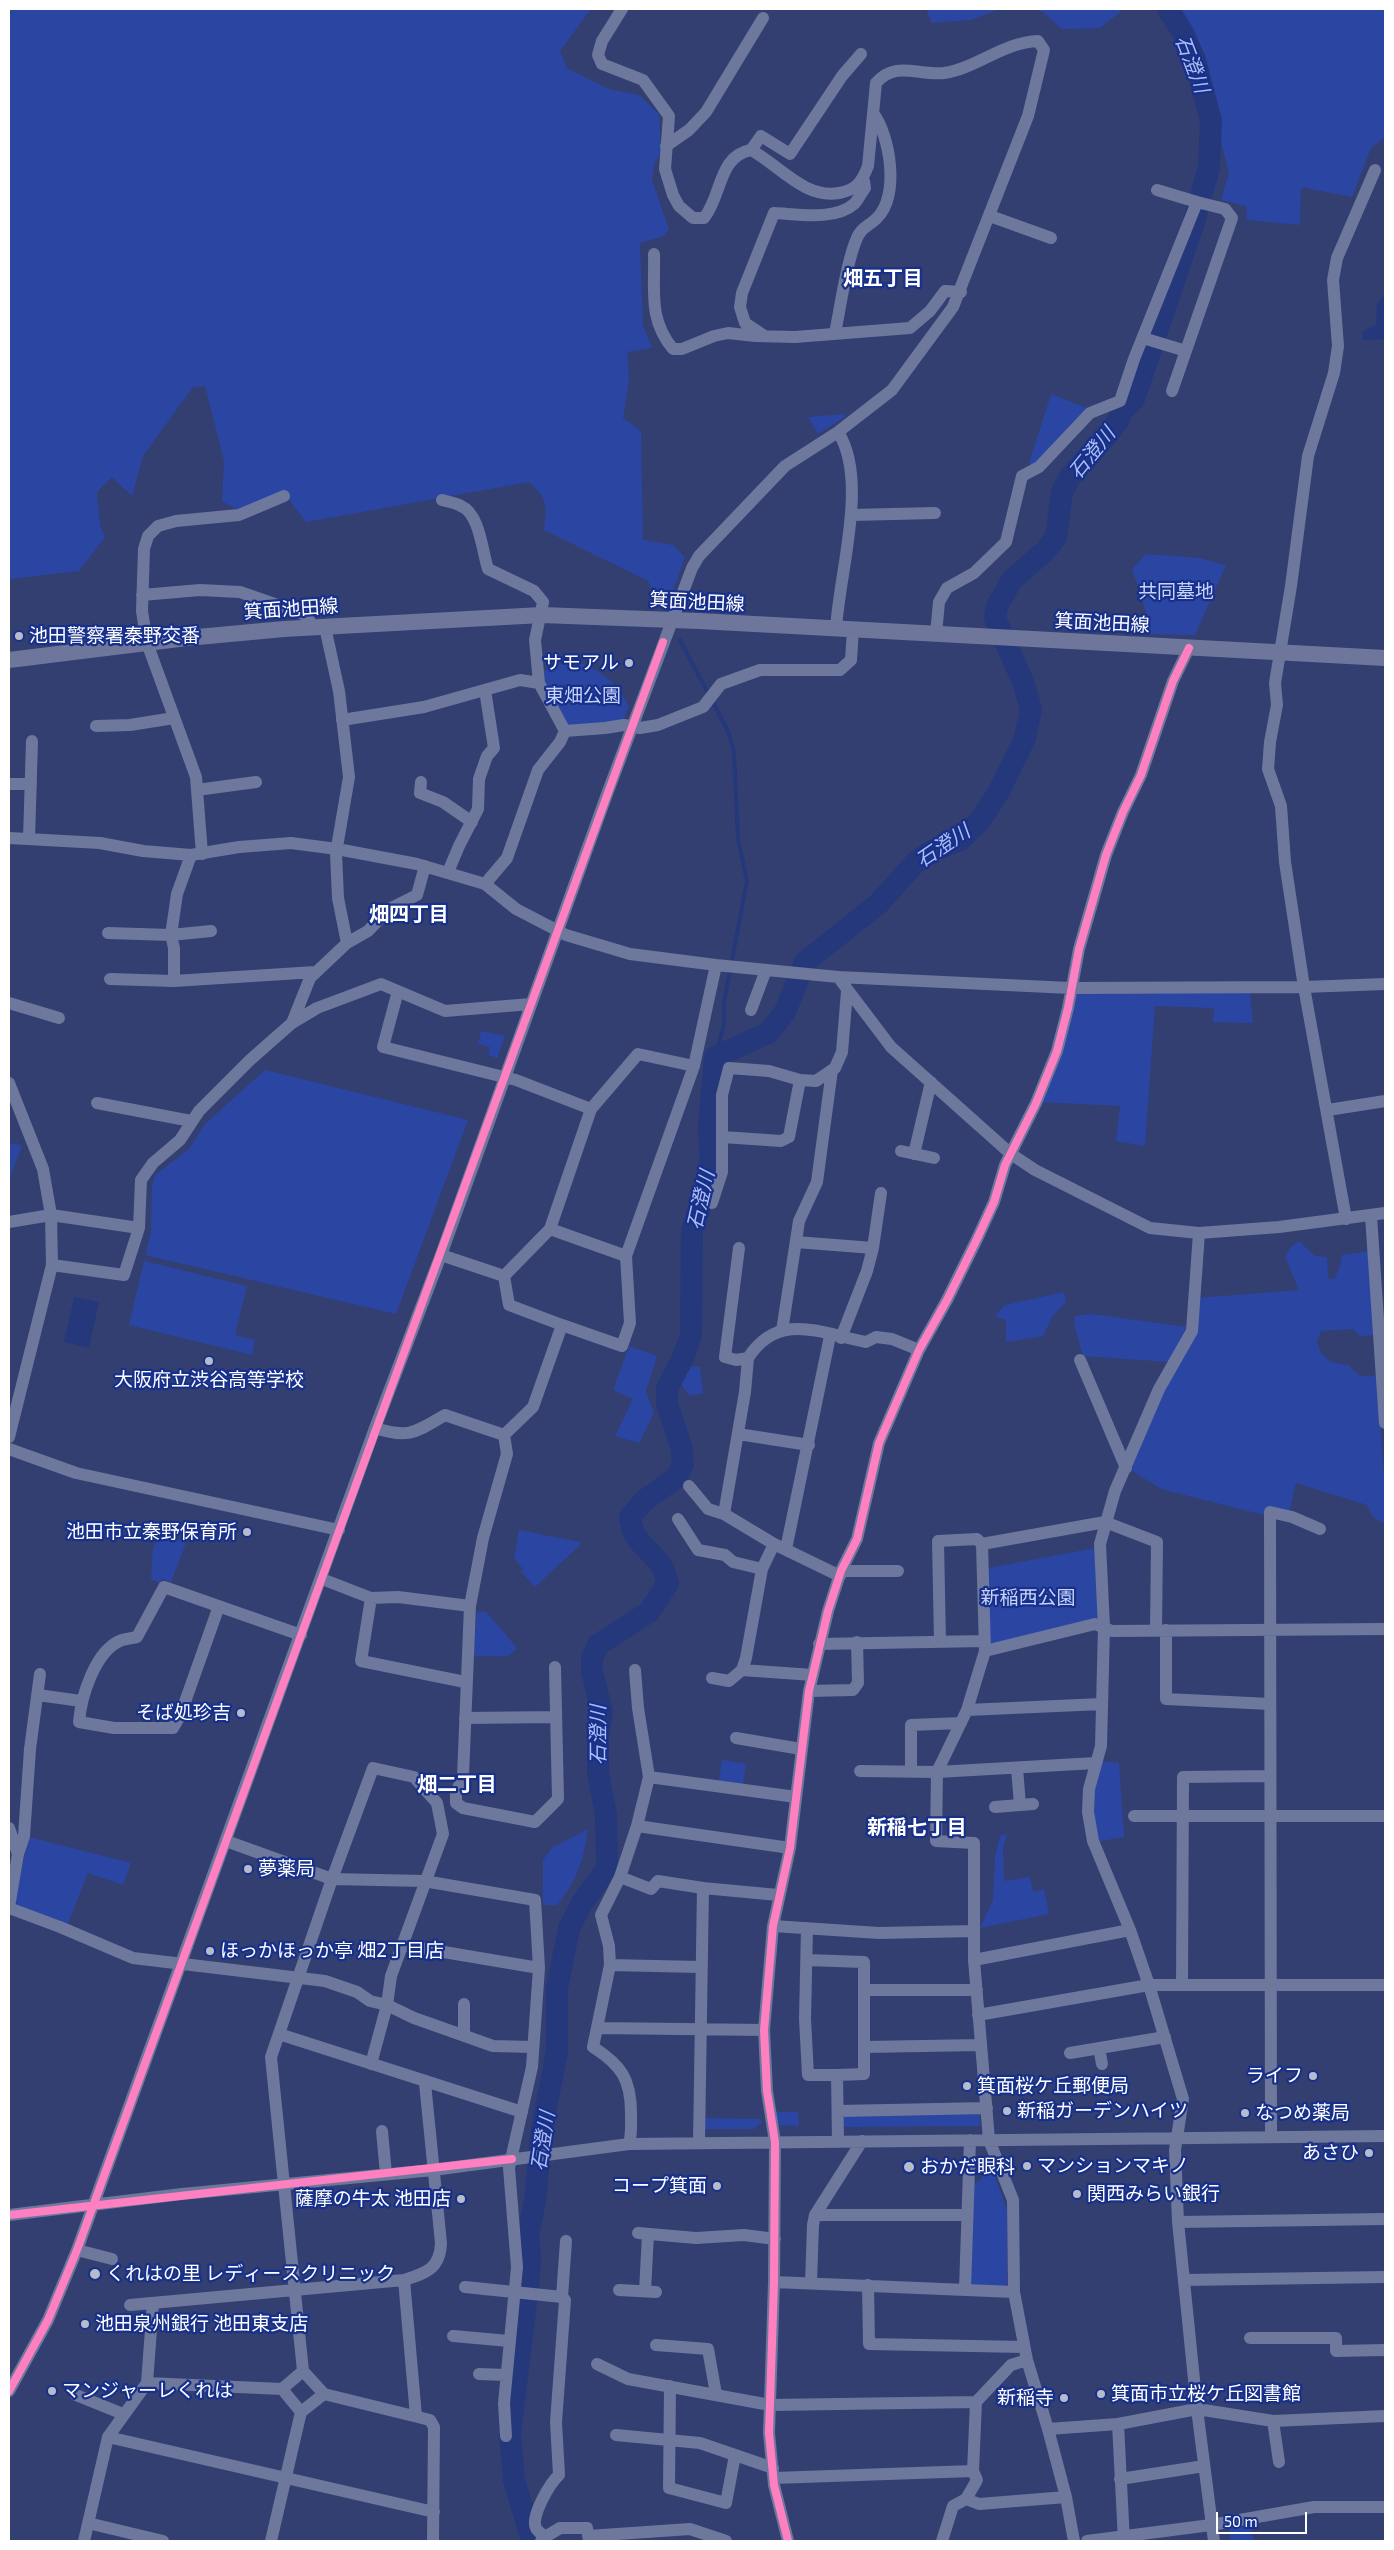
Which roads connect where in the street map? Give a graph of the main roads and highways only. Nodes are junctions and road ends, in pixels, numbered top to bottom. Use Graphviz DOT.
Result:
graph roads {
  1 [pos="1385,658"];
  2 [pos="9,660"];
  1 -- 2 [label="main road, 箕面池田線"];
}
